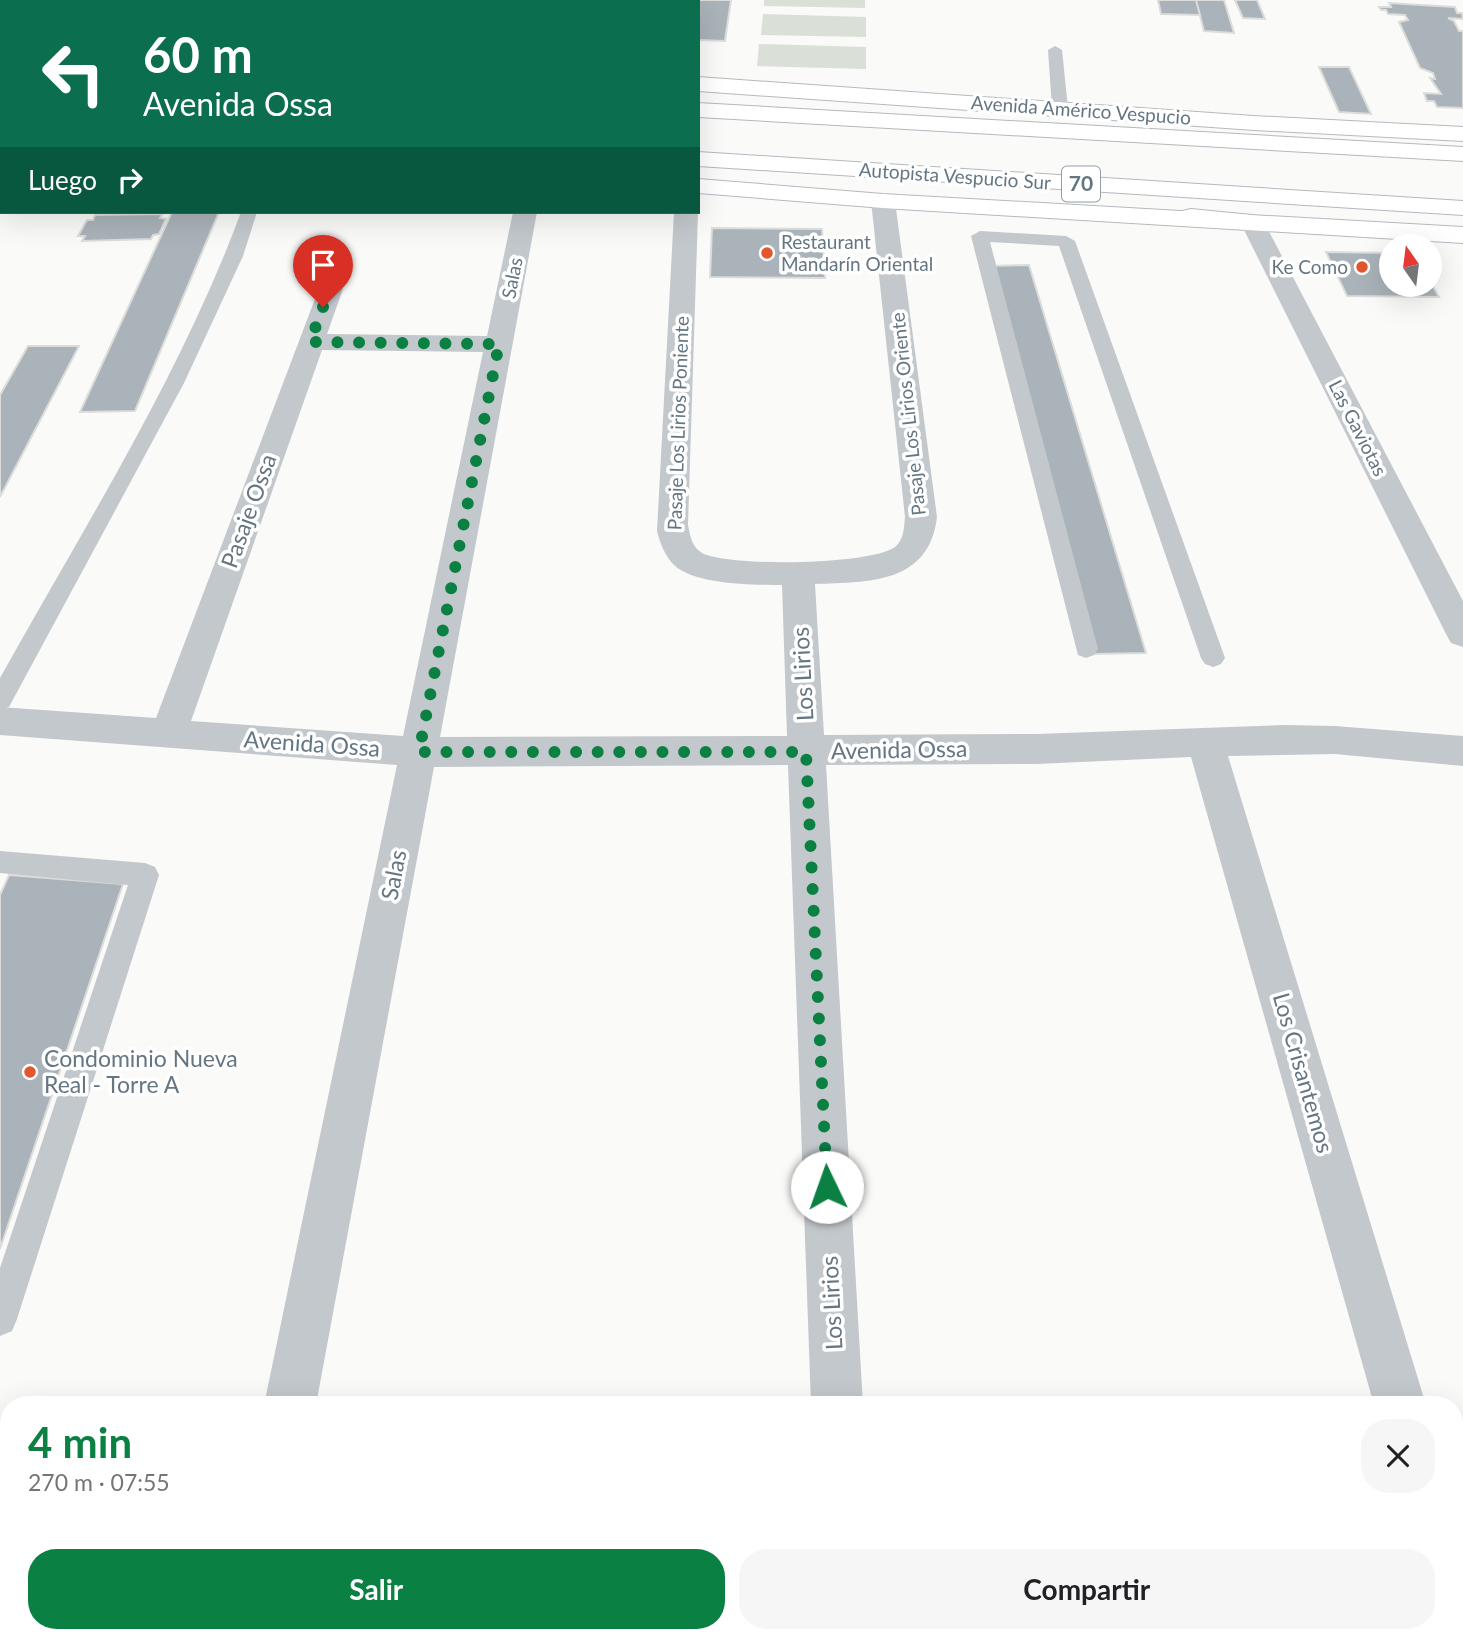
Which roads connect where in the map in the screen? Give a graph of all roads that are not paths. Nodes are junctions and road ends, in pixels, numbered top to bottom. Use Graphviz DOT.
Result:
graph roads {
  1 [pos="1055,50"];
  2 [pos="700,84"];
  3 [pos="700,108"];
  4 [pos="700,108"];
  5 [pos="1060,108"];
  6 [pos="1254,122"];
  7 [pos="1463,134"];
  8 [pos="1463,154"];
  9 [pos="700,159"];
  10 [pos="700,167"];
  11 [pos="700,186"];
  12 [pos="883,201"];
  13 [pos="972,206"];
  14 [pos="1463,208"];
  15 [pos="248,214"];
  16 [pos="525,214"];
  17 [pos="686,214"];
  18 [pos="1252,222"];
  19 [pos="1463,235"];
  20 [pos="980,236"];
  21 [pos="330,289"];
  22 [pos="310,342"];
  23 [pos="499,344"];
  24 [pos="798,572"];
  25 [pos="1463,634"];
  26 [pos="1086,649"];
  27 [pos="1213,658"];
  28 [pos="0,700"];
  29 [pos="0,721"];
  30 [pos="168,734"];
  31 [pos="1205,741"];
  32 [pos="1463,751"];
  33 [pos="419,752"];
  34 [pos="806,752"];
  35 [pos="0,862"];
  36 [pos="0,1319"];
  37 [pos="292,1396"];
  38 [pos="836,1396"];
  39 [pos="1397,1396"];
  1 -- 5 [label="lane"];
  2 -- 5 [label="main road, Avenida Américo Vespucio"];
  3 -- 6 [label="main road"];
  4 -- 8 [label="main road, 70"];
  5 -- 6 [label="main road, Avenida Américo Vespucio"];
  6 -- 7 [label="main road, Avenida Américo Vespucio"];
  9 -- 14 [label="main road, Autopista Vespucio Sur / 70"];
  10 -- 18 [label="main road"];
  11 -- 12 [label="main road"];
  12 -- 13 [label="main road"];
  12 -- 24 [label="street, Pasaje Los Lirios Oriente"];
  13 -- 18 [label="main road"];
  13 -- 20 [label="lane"];
  15 -- 28 [label="lane"];
  16 -- 23 [label="street, Salas"];
  17 -- 24 [label="street, Pasaje Los Lirios Poniente"];
  18 -- 19 [label="main road"];
  18 -- 25 [label="street, Las Gaviotas"];
  20 -- 26 [label="lane"];
  20 -- 27 [label="lane"];
  21 -- 22 [label="street, Pasaje Ossa"];
  22 -- 23 [label="street"];
  22 -- 30 [label="street, Pasaje Ossa"];
  23 -- 33 [label="street, Salas"];
  24 -- 34 [label="street, Los Lirios"];
  29 -- 30 [label="street, Avenida Ossa"];
  30 -- 33 [label="street, Avenida Ossa"];
  31 -- 32 [label="street, Avenida Ossa"];
  31 -- 34 [label="street, Avenida Ossa"];
  31 -- 39 [label="street, Los Crisantemos"];
  33 -- 34 [label="street, Avenida Ossa"];
  33 -- 37 [label="street, Salas"];
  34 -- 38 [label="street, Los Lirios"];
  35 -- 36 [label="lane"];
}
